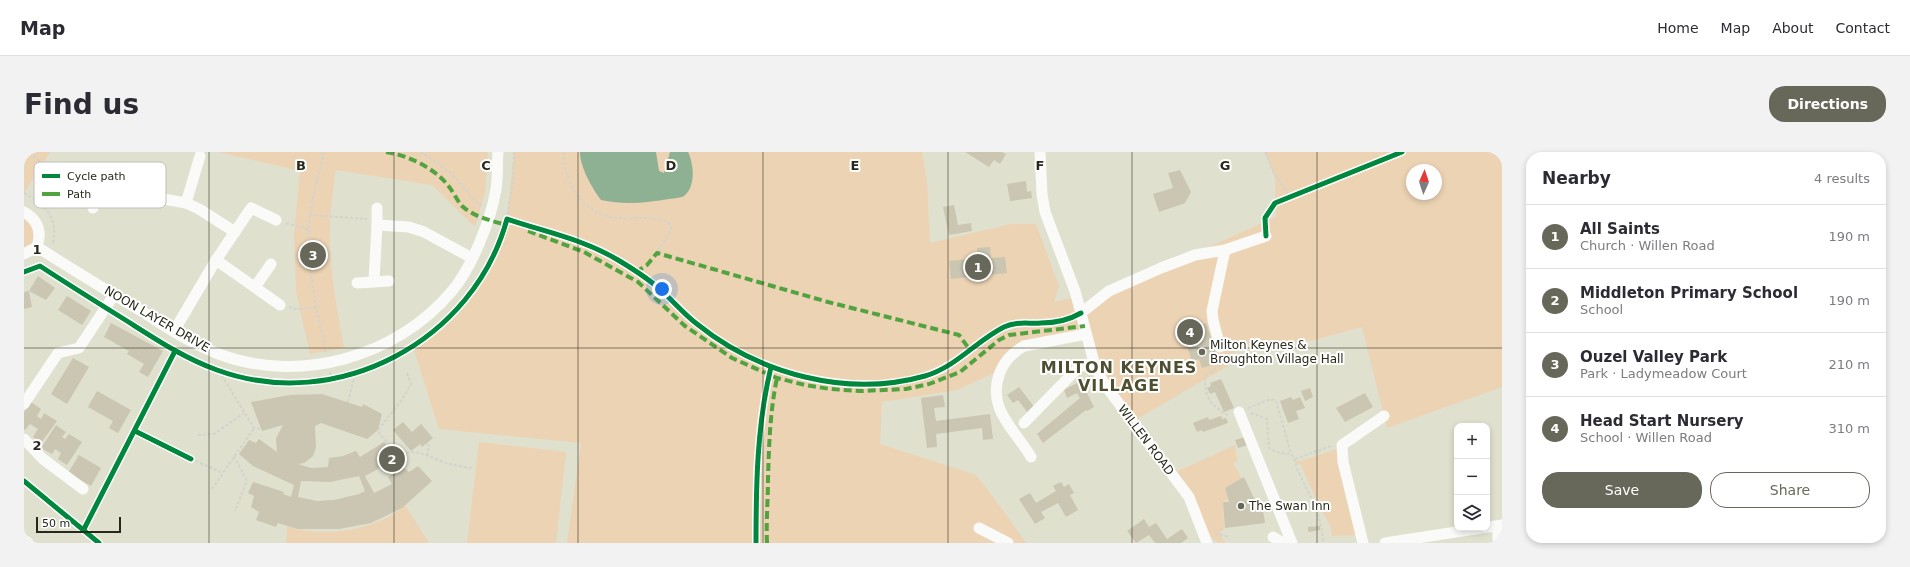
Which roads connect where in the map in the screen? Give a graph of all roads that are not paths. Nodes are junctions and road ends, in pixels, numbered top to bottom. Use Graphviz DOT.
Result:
graph roads {
  1 [pos="498,152"];
  2 [pos="1040,152"];
  3 [pos="200,156"];
  4 [pos="166,199"];
  5 [pos="186,203"];
  6 [pos="378,208"];
  7 [pos="24,212"];
  8 [pos="276,220"];
  9 [pos="377,222"];
  10 [pos="235,232"];
  11 [pos="1266,236"];
  12 [pos="37,247"];
  13 [pos="1225,250"];
  14 [pos="24,254"];
  15 [pos="472,258"];
  16 [pos="216,260"];
  17 [pos="271,264"];
  18 [pos="374,281"];
  19 [pos="389,281"];
  20 [pos="357,283"];
  21 [pos="256,287"];
  22 [pos="114,295"];
  23 [pos="280,305"];
  24 [pos="1081,313"];
  25 [pos="174,331"];
  26 [pos="1086,334"];
  27 [pos="1220,347"];
  28 [pos="1094,362"];
  29 [pos="24,404"];
  30 [pos="1239,412"];
  31 [pos="1384,416"];
  32 [pos="1024,423"];
  33 [pos="24,439"];
  34 [pos="1031,457"];
  35 [pos="83,489"];
  36 [pos="1500,526"];
  37 [pos="979,528"];
  38 [pos="24,540"];
  39 [pos="1203,542"];
  40 [pos="28,543"];
  41 [pos="1008,543"];
  42 [pos="1292,543"];
  43 [pos="1363,543"];
  44 [pos="1385,543"];
  45 [pos="1498,543"];
  1 -- 15 [label="street, NOON LAYER DRIVE"];
  2 -- 24 [label="street, WILLEN ROAD"];
  3 -- 5 [label="street"];
  4 -- 5 [label="street"];
  5 -- 10 [label="street"];
  6 -- 9 [label="street"];
  7 -- 12 [label="street"];
  8 -- 10 [label="street"];
  9 -- 15 [label="street"];
  9 -- 18 [label="street"];
  10 -- 16 [label="street"];
  11 -- 13 [label="street"];
  12 -- 14 [label="street"];
  12 -- 22 [label="street, NOON LAYER DRIVE"];
  13 -- 24 [label="street"];
  13 -- 27 [label="street"];
  15 -- 25 [label="street, NOON LAYER DRIVE"];
  16 -- 21 [label="street"];
  16 -- 25 [label="street"];
  17 -- 21 [label="street"];
  18 -- 19 [label="street"];
  18 -- 20 [label="street"];
  21 -- 23 [label="street"];
  22 -- 25 [label="street, NOON LAYER DRIVE"];
  22 -- 29 [label="street"];
  24 -- 26 [label="street, WILLEN ROAD"];
  26 -- 28 [label="street, WILLEN ROAD"];
  26 -- 34 [label="street"];
  28 -- 32 [label="street"];
  28 -- 39 [label="street, WILLEN ROAD"];
  30 -- 42 [label="street"];
  31 -- 43 [label="street"];
  33 -- 35 [label="street"];
  36 -- 44 [label="street"];
  36 -- 45 [label="street"];
  37 -- 41 [label="street"];
  38 -- 40 [label="street"];
}
